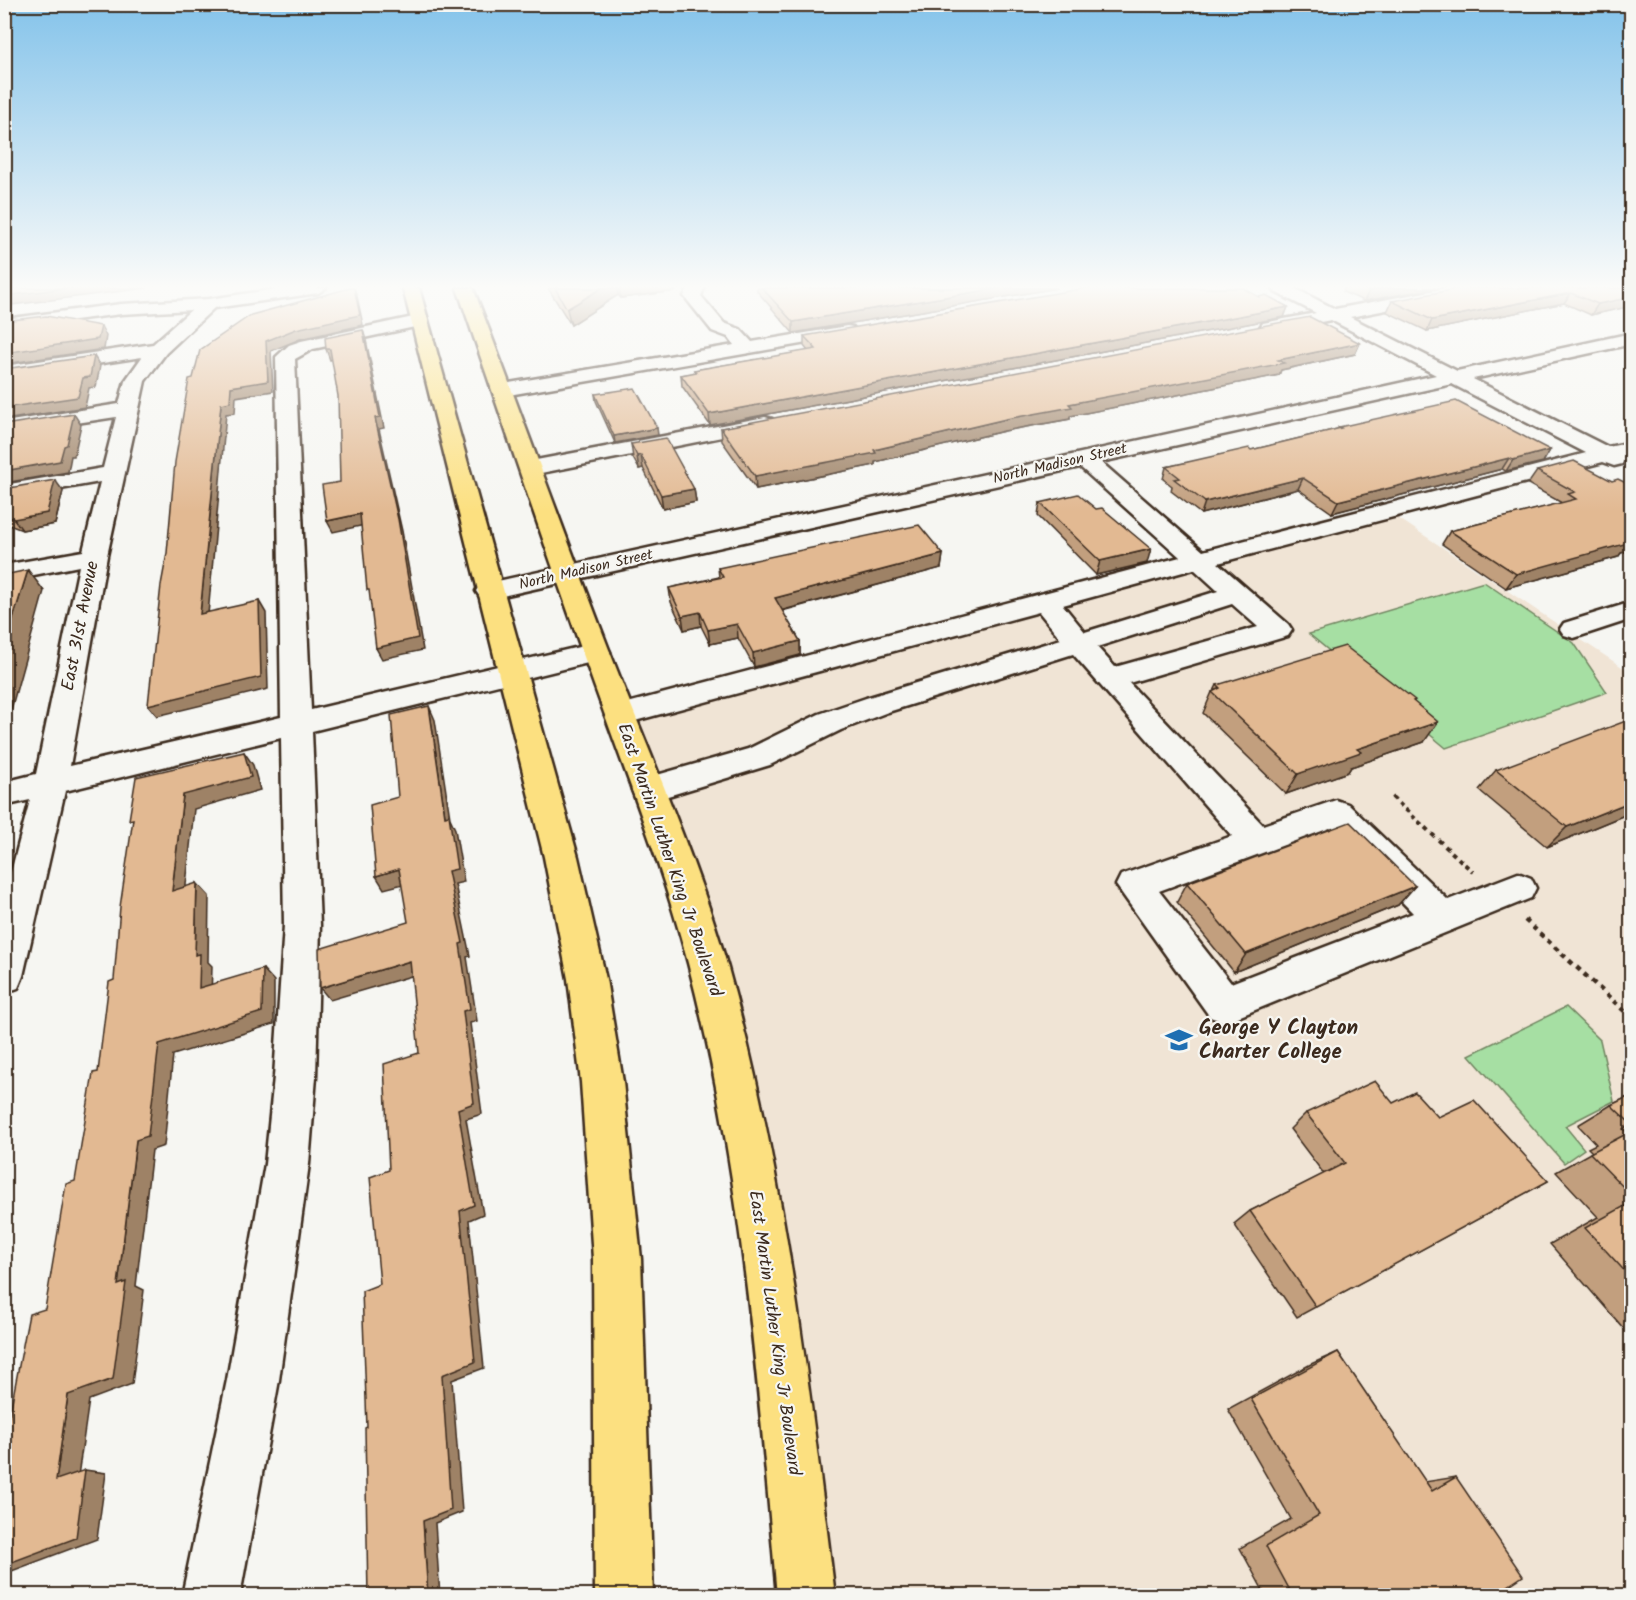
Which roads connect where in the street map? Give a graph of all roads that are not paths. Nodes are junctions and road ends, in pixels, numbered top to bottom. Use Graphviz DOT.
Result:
graph roads {
  1 [pos="66,363"];
  2 [pos="145,363"];
  3 [pos="285,363"];
  4 [pos="429,363"];
  5 [pos="493,363"];
  6 [pos="662,363"];
  7 [pos="1426,363"];
  8 [pos="1519,363"];
  9 [pos="4,372"];
  10 [pos="1454,377"];
  11 [pos="503,390"];
  12 [pos="127,409"];
  13 [pos="788,419"];
  14 [pos="4,428"];
  15 [pos="1632,448"];
  16 [pos="1605,455"];
  17 [pos="1083,458"];
  18 [pos="531,468"];
  19 [pos="1632,469"];
  20 [pos="113,473"];
  21 [pos="4,492"];
  22 [pos="94,556"];
  23 [pos="1199,560"];
  24 [pos="4,573"];
  25 [pos="568,574"];
  26 [pos="489,591"];
  27 [pos="1236,594"];
  28 [pos="1045,601"];
  29 [pos="1632,610"];
  30 [pos="1574,629"];
  31 [pos="1078,642"];
  32 [pos="596,652"];
  33 [pos="512,672"];
  34 [pos="1108,679"];
  35 [pos="620,715"];
  36 [pos="297,725"];
  37 [pos="51,782"];
  38 [pos="648,790"];
  39 [pos="4,794"];
  40 [pos="1257,841"];
  41 [pos="1518,888"];
  42 [pos="1443,919"];
  43 [pos="6,962"];
  44 [pos="211,1596"];
  45 [pos="624,1596"];
  46 [pos="806,1596"];
  1 -- 9 [label="street"];
  2 -- 12 [label="street, East 31st Avenue"];
  3 -- 36 [label="street"];
  4 -- 26 [label="main road"];
  5 -- 11 [label="main road, East Martin Luther King Jr Boulevard"];
  6 -- 11 [label="street"];
  7 -- 10 [label="street"];
  8 -- 10 [label="street, North Madison Street"];
  10 -- 16 [label="street"];
  10 -- 17 [label="street, North Madison Street"];
  11 -- 18 [label="main road, East Martin Luther King Jr Boulevard"];
  12 -- 14 [label="street"];
  12 -- 20 [label="street, East 31st Avenue"];
  13 -- 18 [label="street"];
  15 -- 16 [label="street"];
  16 -- 19 [label="street"];
  16 -- 23 [label="street"];
  17 -- 23 [label="street"];
  17 -- 25 [label="street, North Madison Street"];
  18 -- 25 [label="main road, East Martin Luther King Jr Boulevard"];
  20 -- 21 [label="street"];
  20 -- 22 [label="street, East 31st Avenue"];
  22 -- 24 [label="street"];
  22 -- 37 [label="street, East 31st Avenue"];
  23 -- 27 [label="street"];
  23 -- 28 [label="street"];
  25 -- 26 [label="street, North Madison Street"];
  25 -- 32 [label="main road, East Martin Luther King Jr Boulevard"];
  26 -- 33 [label="main road"];
  27 -- 31 [label="street"];
  27 -- 34 [label="street"];
  28 -- 31 [label="street"];
  28 -- 35 [label="street"];
  29 -- 30 [label="street"];
  31 -- 34 [label="street"];
  31 -- 38 [label="street"];
  32 -- 33 [label="street"];
  32 -- 35 [label="main road, East Martin Luther King Jr Boulevard"];
  33 -- 36 [label="street"];
  33 -- 45 [label="main road"];
  34 -- 40 [label="street"];
  35 -- 38 [label="main road, East Martin Luther King Jr Boulevard"];
  36 -- 37 [label="street"];
  36 -- 44 [label="street"];
  37 -- 39 [label="street"];
  37 -- 43 [label="street, East 31st Avenue"];
  38 -- 46 [label="main road, East Martin Luther King Jr Boulevard"];
  40 -- 42 [label="street"];
  40 -- 42 [label="street"];
  41 -- 42 [label="street"];
}
